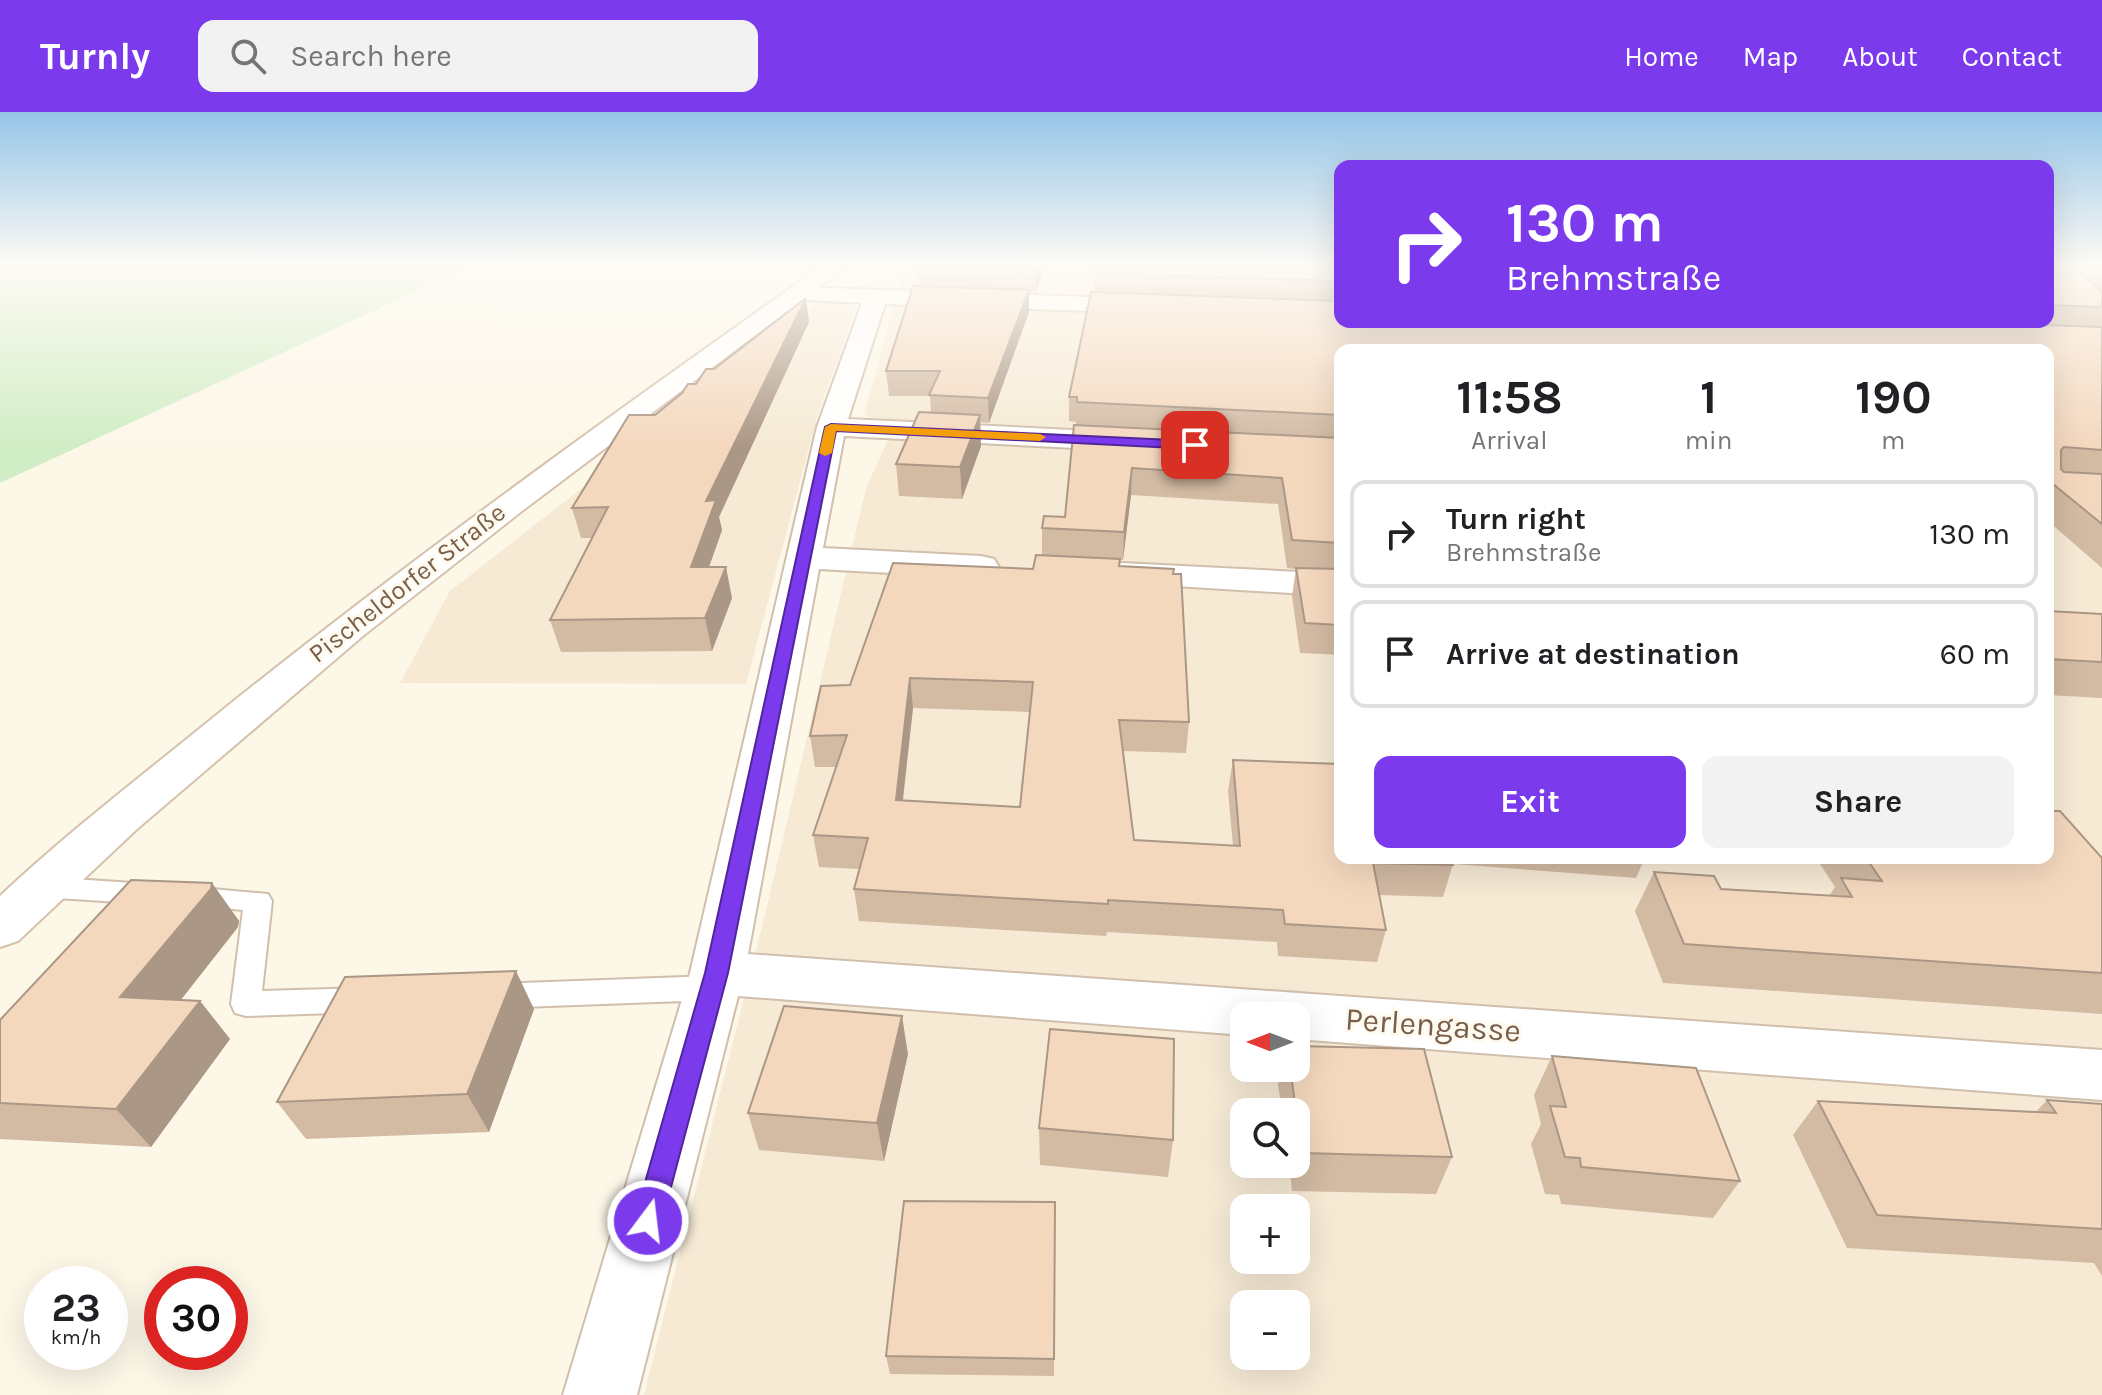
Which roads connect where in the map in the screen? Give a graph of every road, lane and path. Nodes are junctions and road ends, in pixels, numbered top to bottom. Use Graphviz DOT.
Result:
graph roads {
  1 [pos="753,326"];
  2 [pos="866,326"];
  3 [pos="831,427"];
  4 [pos="1157,443"];
  5 [pos="804,558"];
  6 [pos="1009,569"];
  7 [pos="1088,573"];
  8 [pos="1334,585"];
  9 [pos="40,887"];
  10 [pos="0,927"];
  11 [pos="714,980"];
  12 [pos="464,997"];
  13 [pos="386,999"];
  14 [pos="2102,1075"];
  15 [pos="600,1395"];
  1 -- 9 [label="street, Pischeldorfer Straße"];
  2 -- 3 [label="street"];
  3 -- 4 [label="street"];
  3 -- 5 [label="street"];
  5 -- 6 [label="street"];
  5 -- 11 [label="street"];
  7 -- 8 [label="street"];
  9 -- 10 [label="street, Pischeldorfer Straße"];
  9 -- 13 [label="lane"];
  11 -- 12 [label="lane"];
  11 -- 14 [label="street, Perlengasse"];
  11 -- 15 [label="street"];
}
